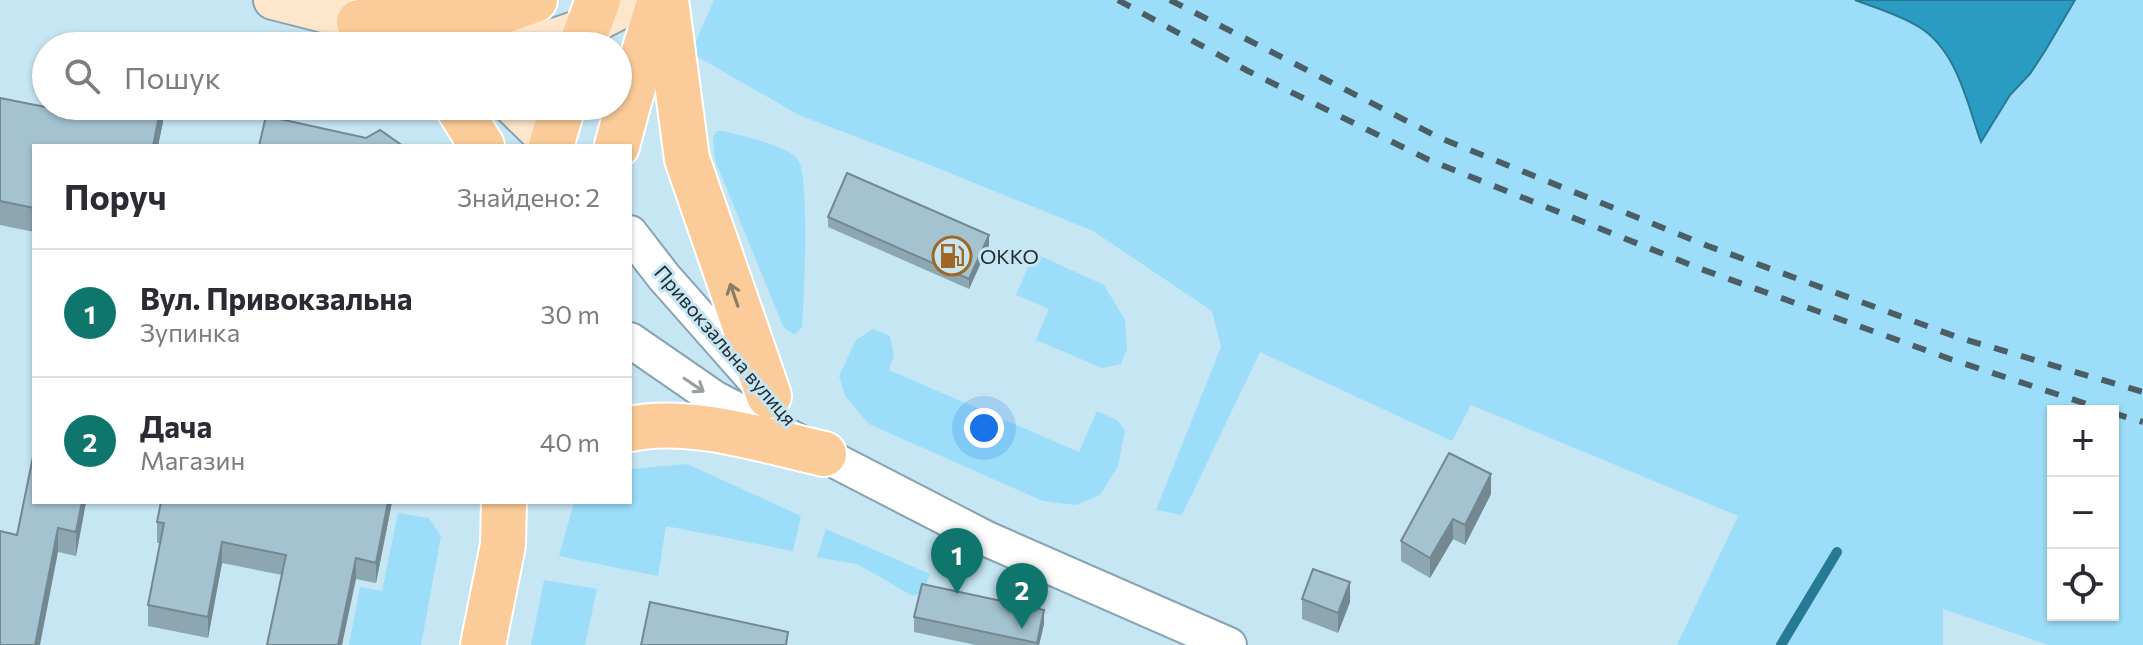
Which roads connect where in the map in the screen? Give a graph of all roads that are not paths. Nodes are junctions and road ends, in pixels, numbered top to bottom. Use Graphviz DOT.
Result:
graph roads {
  1 [pos="273,0"];
  2 [pos="535,0"];
  3 [pos="638,0"];
  4 [pos="660,0"];
  5 [pos="666,0"];
  6 [pos="588,25"];
  7 [pos="368,32"];
  8 [pos="386,32"];
  9 [pos="568,32"];
  10 [pos="632,95"];
  11 [pos="466,120"];
  12 [pos="533,120"];
  13 [pos="625,120"];
  14 [pos="555,135"];
  15 [pos="481,144"];
  16 [pos="618,144"];
  17 [pos="632,236"];
  18 [pos="632,341"];
  19 [pos="769,396"];
  20 [pos="632,429"];
  21 [pos="824,454"];
  22 [pos="504,504"];
  23 [pos="522,504"];
  24 [pos="503,545"];
  25 [pos="483,645"];
  26 [pos="1229,645"];
  1 -- 7 [label="main road"];
  2 -- 8 [label="main road"];
  3 -- 6 [label="main road"];
  4 -- 10 [label="main road"];
  19 -- 5 [label="main road, one-way"];
  6 -- 9 [label="main road"];
  11 -- 15 [label="main road"];
  12 -- 14 [label="main road"];
  13 -- 16 [label="main road"];
  17 -- 19 [label="street, Привокзальна вулиця"];
  18 -- 21 [label="street, Привокзальна вулиця, one-way"];
  19 -- 21 [label="street, Привокзальна вулиця"];
  20 -- 21 [label="main road"];
  21 -- 26 [label="street, Привокзальна вулиця"];
  22 -- 24 [label="main road"];
  23 -- 24 [label="main road"];
  24 -- 25 [label="main road"];
}
